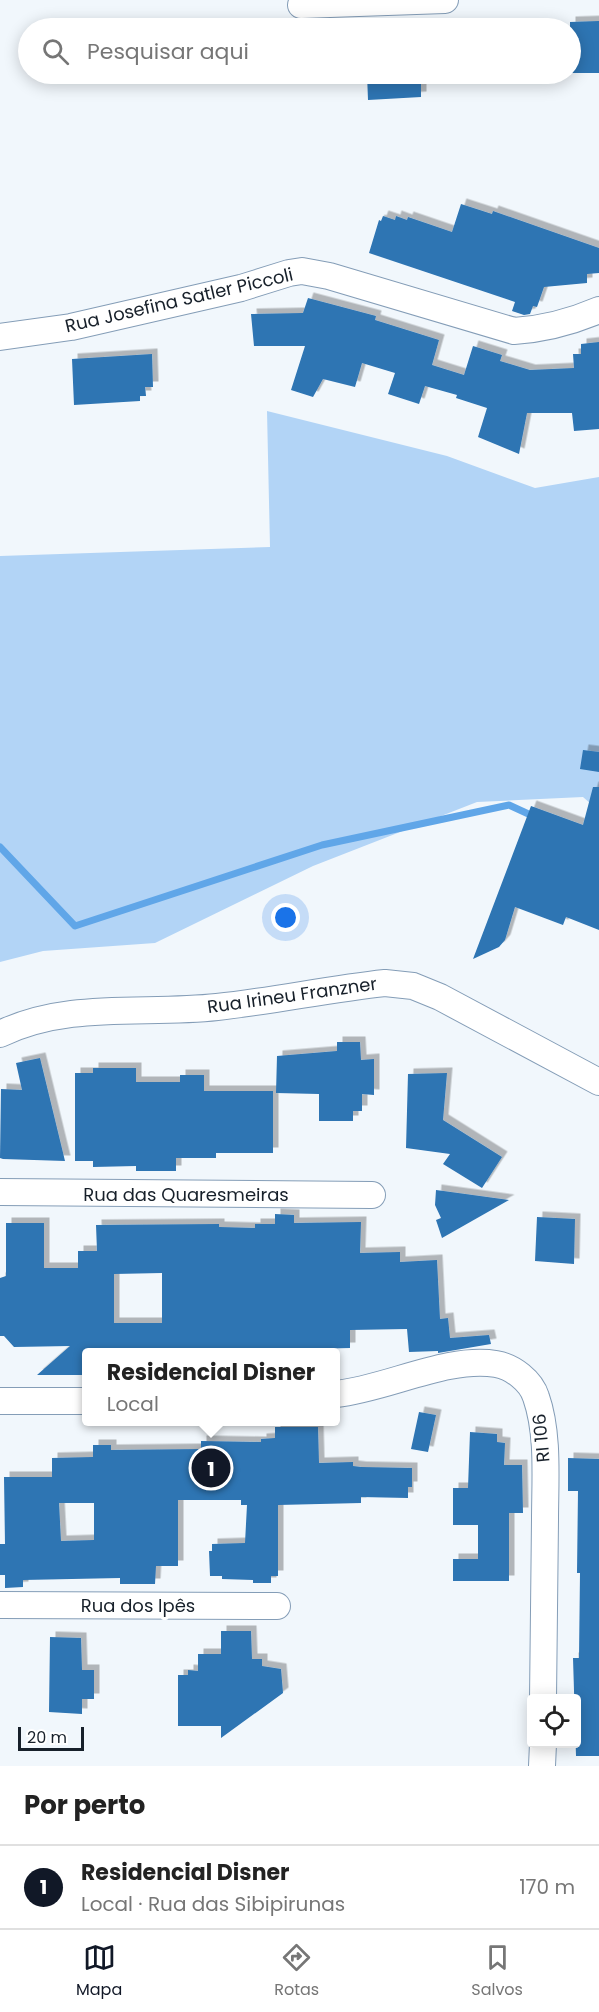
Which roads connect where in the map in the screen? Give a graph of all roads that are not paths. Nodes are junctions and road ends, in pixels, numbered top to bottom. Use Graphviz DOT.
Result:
graph roads {
  1 [pos="445,0"];
  2 [pos="393,1"];
  3 [pos="301,5"];
  4 [pos="599,310"];
  5 [pos="0,337"];
  6 [pos="0,1034"];
  7 [pos="599,1082"];
  8 [pos="0,1192"];
  9 [pos="372,1195"];
  10 [pos="340,1394"];
  11 [pos="0,1401"];
  12 [pos="82,1401"];
  13 [pos="0,1605"];
  14 [pos="277,1606"];
  15 [pos="543,1694"];
  16 [pos="543,1748"];
  17 [pos="542,1766"];
  1 -- 2 [label="street"];
  2 -- 3 [label="street"];
  4 -- 5 [label="street, Rua Josefina Satler Piccoli"];
  6 -- 7 [label="street, Rua Irineu Franzner"];
  8 -- 9 [label="street, Rua das Quaresmeiras"];
  10 -- 15 [label="street, RI 106"];
  11 -- 12 [label="street"];
  13 -- 14 [label="street, Rua dos Ipês"];
  16 -- 17 [label="street"];
}
